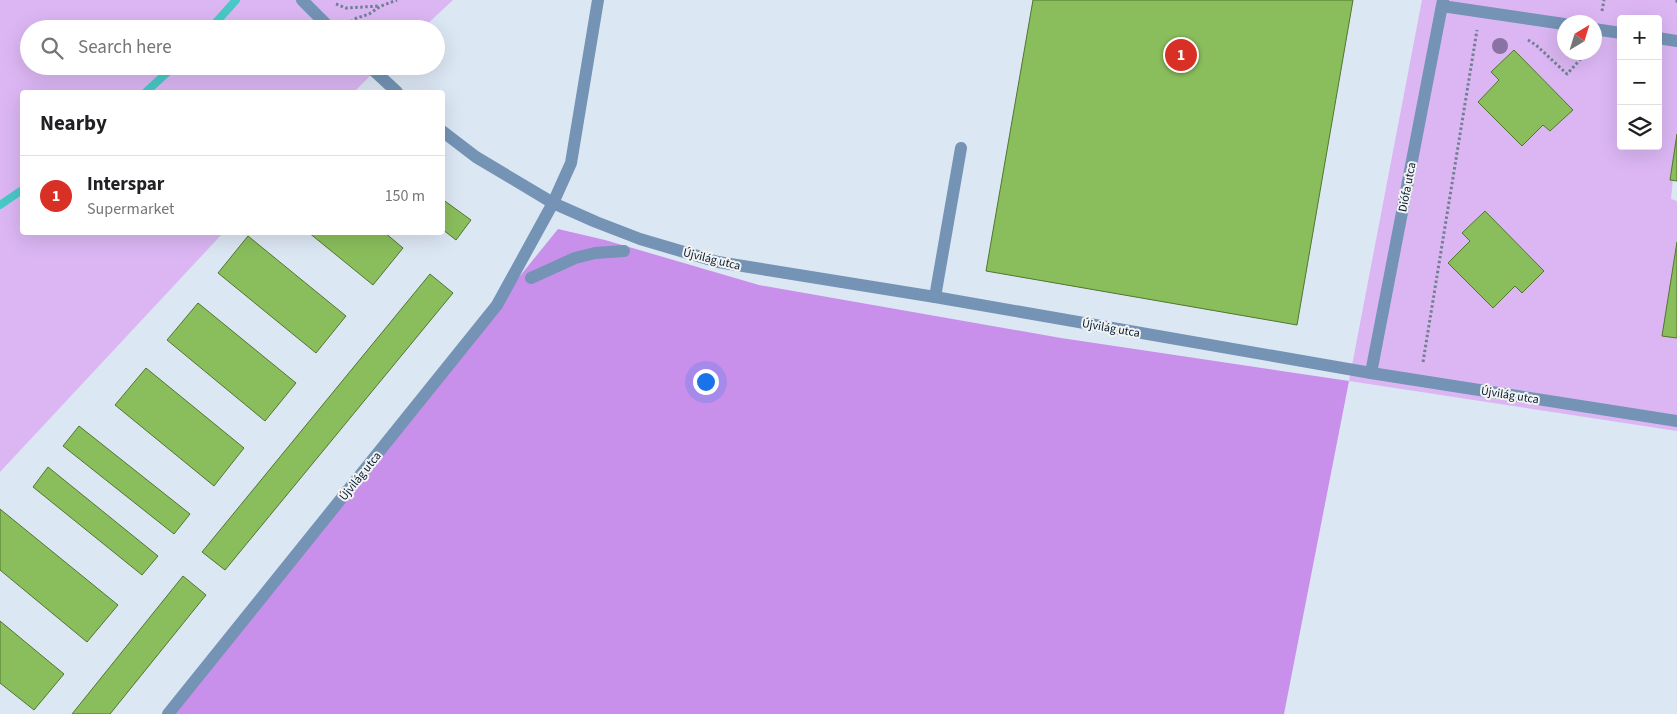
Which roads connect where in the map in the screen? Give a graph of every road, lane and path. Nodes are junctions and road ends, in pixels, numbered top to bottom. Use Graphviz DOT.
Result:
graph roads {
  1 [pos="302,0"];
  2 [pos="397,0"];
  3 [pos="598,0"];
  4 [pos="1604,0"];
  5 [pos="1677,0"];
  6 [pos="330,2"];
  7 [pos="1442,3"];
  8 [pos="1677,4"];
  9 [pos="381,6"];
  10 [pos="1480,12"];
  11 [pos="1602,12"];
  12 [pos="322,20"];
  13 [pos="353,20"];
  14 [pos="1557,23"];
  15 [pos="1602,30"];
  16 [pos="1617,32"];
  17 [pos="1662,39"];
  18 [pos="1527,40"];
  19 [pos="1677,41"];
  20 [pos="1580,60"];
  21 [pos="379,75"];
  22 [pos="395,90"];
  23 [pos="445,133"];
  24 [pos="961,148"];
  25 [pos="553,203"];
  26 [pos="624,251"];
  27 [pos="531,278"];
  28 [pos="935,297"];
  29 [pos="1371,373"];
  30 [pos="1420,381"];
  31 [pos="1677,421"];
  32 [pos="168,714"];
  1 -- 12 [label="street"];
  2 -- 9 [label="path"];
  3 -- 25 [label="street"];
  4 -- 11 [label="path"];
  5 -- 8 [label="path"];
  6 -- 9 [label="path"];
  7 -- 10 [label="street"];
  7 -- 29 [label="street, Diófa utca"];
  9 -- 13 [label="path"];
  10 -- 14 [label="street"];
  10 -- 30 [label="path"];
  15 -- 16 [label="street"];
  17 -- 19 [label="street"];
  18 -- 20 [label="path"];
  21 -- 22 [label="street"];
  23 -- 25 [label="street, Újvilág utca"];
  24 -- 28 [label="street"];
  25 -- 28 [label="street, Újvilág utca"];
  25 -- 32 [label="street, Újvilág utca"];
  26 -- 27 [label="street"];
  28 -- 29 [label="street, Újvilág utca"];
  29 -- 30 [label="street, Újvilág utca"];
  30 -- 31 [label="street, Újvilág utca"];
}
